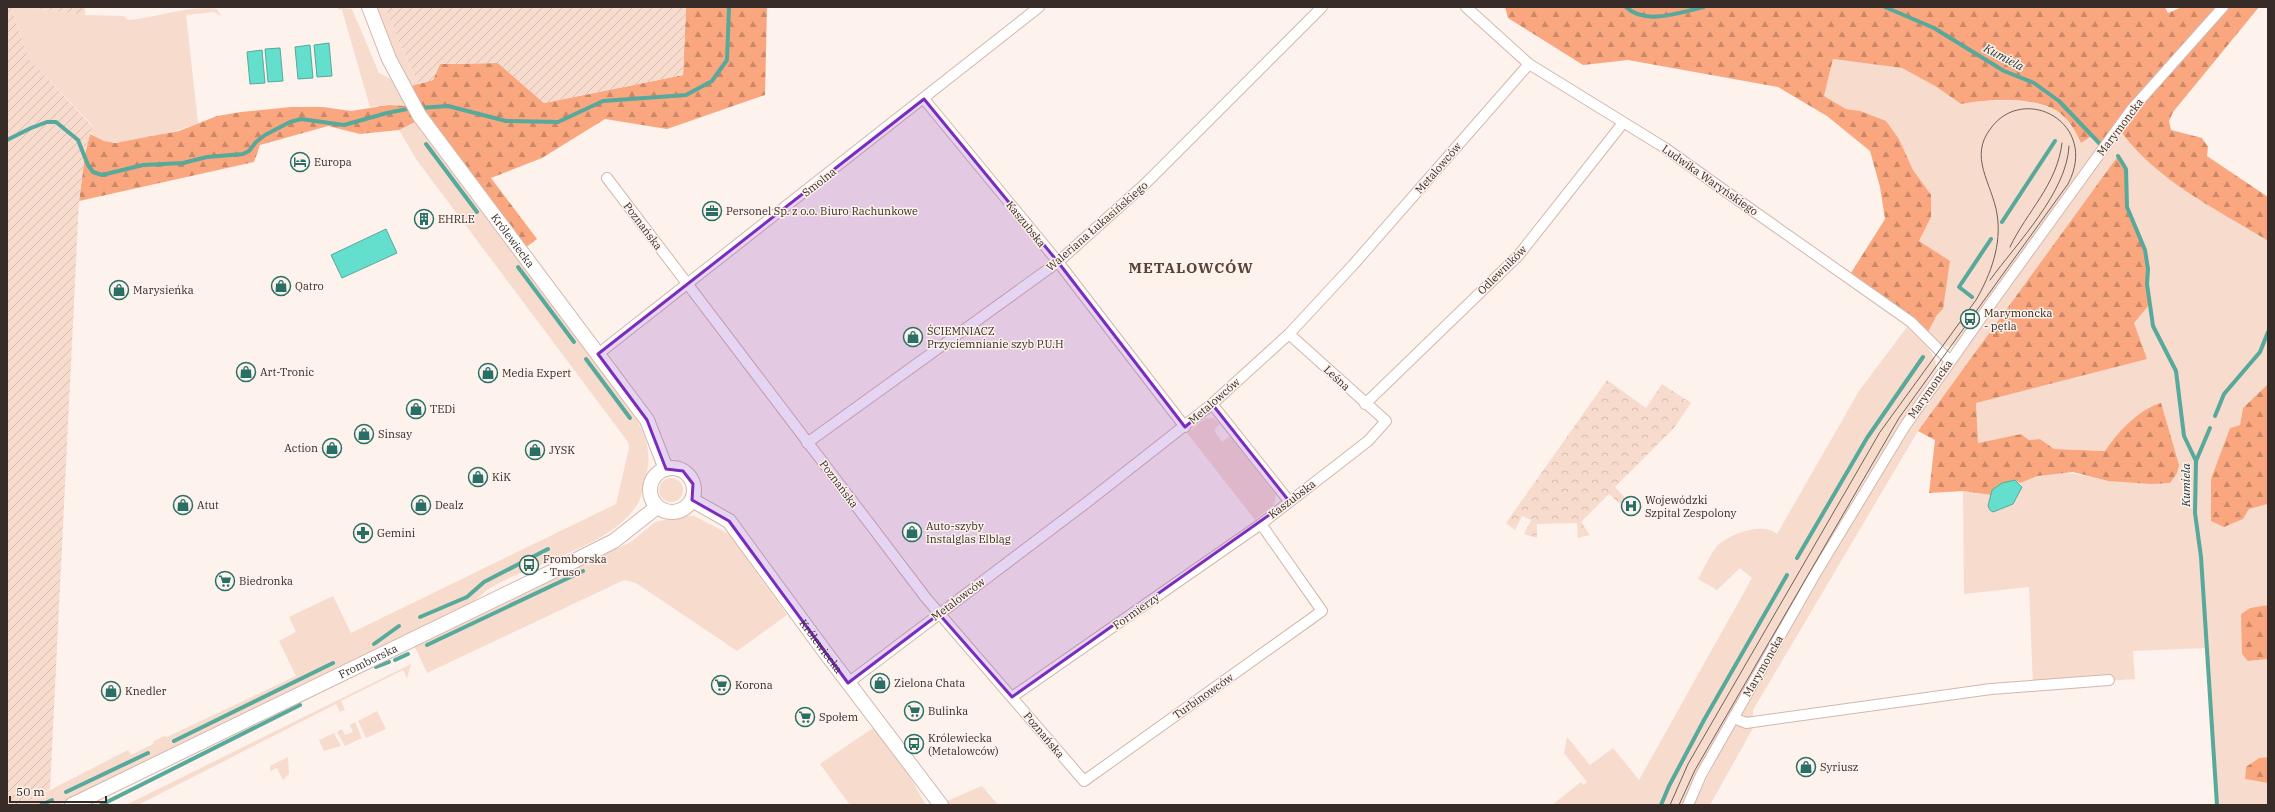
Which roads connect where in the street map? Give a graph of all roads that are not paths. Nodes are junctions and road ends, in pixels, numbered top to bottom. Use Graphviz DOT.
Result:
graph roads {
  1 [pos="369,7"];
  2 [pos="1039,7"];
  3 [pos="1322,7"];
  4 [pos="1466,7"];
  5 [pos="2223,7"];
  6 [pos="1529,64"];
  7 [pos="924,99"];
  8 [pos="1623,123"];
  9 [pos="607,178"];
  10 [pos="1058,262"];
  11 [pos="688,285"];
  12 [pos="1289,334"];
  13 [pos="598,354"];
  14 [pos="1950,361"];
  15 [pos="1212,404"];
  16 [pos="1365,404"];
  17 [pos="1386,422"];
  18 [pos="1185,427"];
  19 [pos="807,443"];
  20 [pos="666,469"];
  21 [pos="692,500"];
  22 [pos="1289,501"];
  23 [pos="657,507"];
  24 [pos="1261,524"];
  25 [pos="1322,611"];
  26 [pos="939,614"];
  27 [pos="2110,680"];
  28 [pos="848,683"];
  29 [pos="1012,697"];
  30 [pos="1734,718"];
  31 [pos="1084,781"];
  32 [pos="72,805"];
  33 [pos="941,805"];
  34 [pos="1688,805"];
  1 -- 13 [label="main road, Królewiecka"];
  2 -- 7 [label="street, Smolna"];
  3 -- 10 [label="street, Waleriana Łukasińskiego"];
  4 -- 6 [label="street, Ludwika Waryńskiego"];
  5 -- 14 [label="street, Marymoncka"];
  6 -- 8 [label="street, Ludwika Waryńskiego"];
  6 -- 12 [label="street, Metalowców"];
  7 -- 10 [label="street, Kaszubska"];
  7 -- 11 [label="street, Smolna"];
  8 -- 14 [label="street, Ludwika Waryńskiego"];
  8 -- 16 [label="street, Odlewników"];
  9 -- 11 [label="street, Poznańska"];
  10 -- 18 [label="street, Kaszubska"];
  10 -- 19 [label="street, Waleriana Łukasińskiego"];
  11 -- 13 [label="street, Smolna"];
  11 -- 19 [label="street, Poznańska"];
  12 -- 15 [label="street, Metalowców"];
  12 -- 16 [label="street, Leśna"];
  13 -- 20 [label="main road, Królewiecka"];
  14 -- 30 [label="street, Marymoncka"];
  15 -- 18 [label="street, Metalowców"];
  15 -- 22 [label="street"];
  16 -- 17 [label="street, Leśna"];
  17 -- 22 [label="street, Kaszubska"];
  18 -- 26 [label="street, Metalowców"];
  19 -- 26 [label="street, Poznańska"];
  20 -- 21 [label="main road"];
  20 -- 23 [label="main road"];
  21 -- 23 [label="main road"];
  21 -- 28 [label="main road, Królewiecka"];
  22 -- 24 [label="street, Kaszubska"];
  23 -- 32 [label="main road, Fromborska"];
  24 -- 25 [label="street, Kaszubska"];
  24 -- 29 [label="street, Formierzy"];
  25 -- 31 [label="street, Turbinowców"];
  26 -- 28 [label="street, Metalowców"];
  26 -- 29 [label="street, Poznańska"];
  27 -- 30 [label="street"];
  28 -- 33 [label="main road, Królewiecka"];
  29 -- 31 [label="street, Poznańska"];
  30 -- 34 [label="street, Marymoncka"];
}
